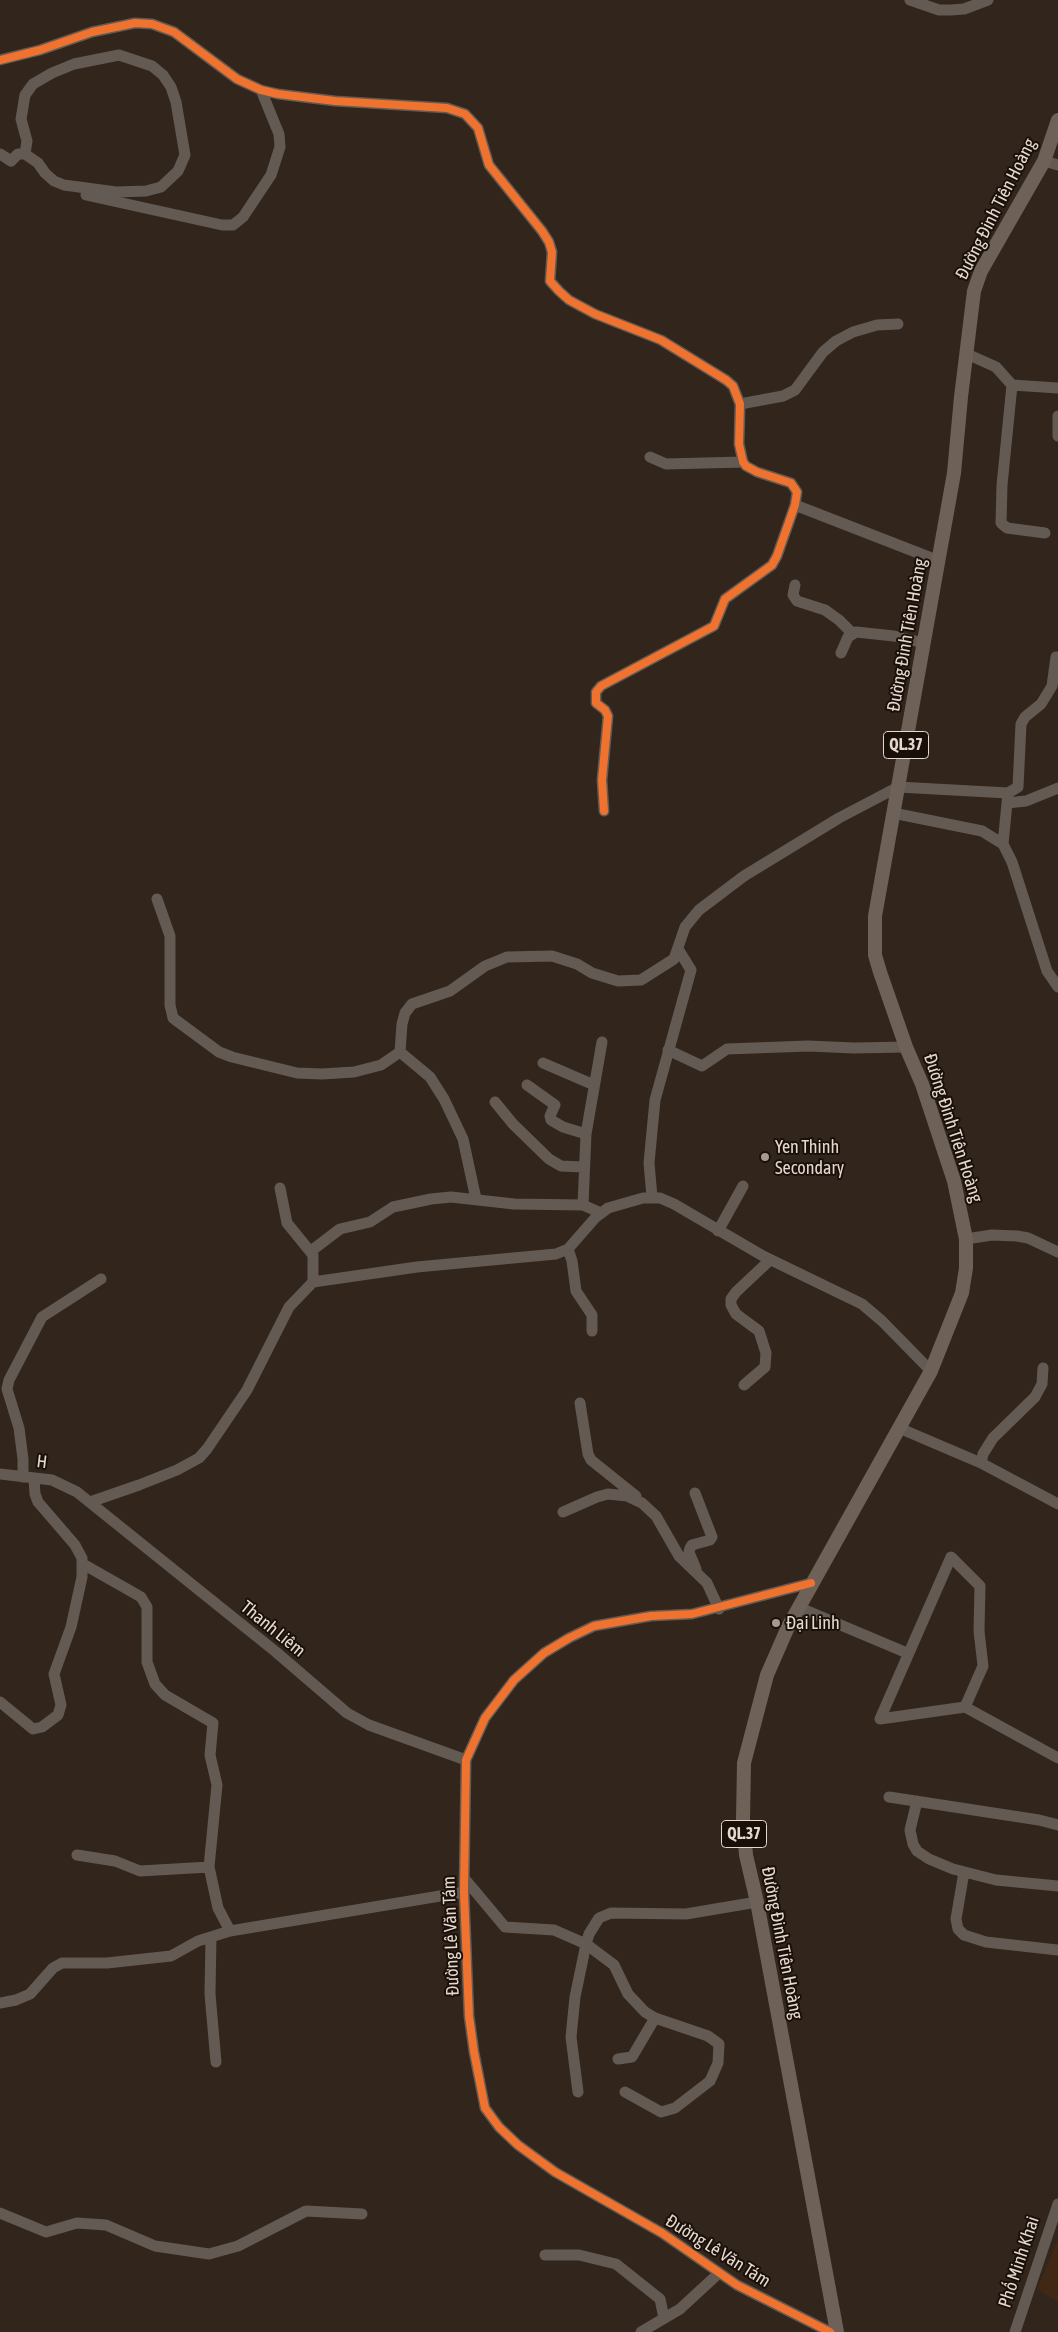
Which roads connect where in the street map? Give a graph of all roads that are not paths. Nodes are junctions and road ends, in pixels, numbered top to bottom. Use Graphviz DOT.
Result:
graph roads {
  1 [pos="910,0"];
  2 [pos="988,0"];
  3 [pos="0,60"];
  4 [pos="261,90"];
  5 [pos="1058,120"];
  6 [pos="0,154"];
  7 [pos="25,154"];
  8 [pos="1044,161"];
  9 [pos="1058,166"];
  10 [pos="59,183"];
  11 [pos="898,324"];
  12 [pos="967,354"];
  13 [pos="1012,384"];
  14 [pos="1058,388"];
  15 [pos="740,404"];
  16 [pos="1058,416"];
  17 [pos="1058,436"];
  18 [pos="650,456"];
  19 [pos="743,462"];
  20 [pos="795,504"];
  21 [pos="1045,533"];
  22 [pos="939,560"];
  23 [pos="795,585"];
  24 [pos="852,633"];
  25 [pos="924,643"];
  26 [pos="841,653"];
  27 [pos="1056,657"];
  28 [pos="898,787"];
  29 [pos="1058,788"];
  30 [pos="1008,798"];
  31 [pos="604,812"];
  32 [pos="893,813"];
  33 [pos="1003,844"];
  34 [pos="157,899"];
  35 [pos="678,949"];
  36 [pos="1058,987"];
  37 [pos="602,1042"];
  38 [pos="906,1047"];
  39 [pos="668,1050"];
  40 [pos="400,1052"];
  41 [pos="543,1063"];
  42 [pos="527,1084"];
  43 [pos="594,1085"];
  44 [pos="495,1102"];
  45 [pos="586,1134"];
  46 [pos="583,1167"];
  47 [pos="743,1186"];
  48 [pos="280,1188"];
  49 [pos="652,1197"];
  50 [pos="476,1199"];
  51 [pos="583,1204"];
  52 [pos="601,1213"];
  53 [pos="718,1231"];
  54 [pos="966,1239"];
  55 [pos="568,1248"];
  56 [pos="311,1251"];
  57 [pos="1058,1252"];
  58 [pos="770,1260"];
  59 [pos="101,1279"];
  60 [pos="313,1282"];
  61 [pos="592,1331"];
  62 [pos="1044,1368"];
  63 [pos="931,1371"];
  64 [pos="744,1385"];
  65 [pos="580,1403"];
  66 [pos="899,1428"];
  67 [pos="981,1463"];
  68 [pos="0,1474"];
  69 [pos="28,1478"];
  70 [pos="77,1492"];
  71 [pos="695,1493"];
  72 [pos="90,1502"];
  73 [pos="642,1503"];
  74 [pos="1058,1504"];
  75 [pos="563,1512"];
  76 [pos="83,1564"];
  77 [pos="698,1573"];
  78 [pos="811,1582"];
  79 [pos="798,1607"];
  80 [pos="719,1609"];
  81 [pos="907,1653"];
  82 [pos="2,1707"];
  83 [pos="964,1707"];
  84 [pos="1058,1758"];
  85 [pos="466,1760"];
  86 [pos="889,1797"];
  87 [pos="917,1801"];
  88 [pos="1058,1825"];
  89 [pos="77,1855"];
  90 [pos="209,1867"];
  91 [pos="964,1872"];
  92 [pos="464,1878"];
  93 [pos="1058,1886"];
  94 [pos="464,1892"];
  95 [pos="757,1902"];
  96 [pos="230,1931"];
  97 [pos="211,1937"];
  98 [pos="586,1944"];
  99 [pos="1058,1950"];
  100 [pos="0,2003"];
  101 [pos="655,2018"];
  102 [pos="618,2059"];
  103 [pos="216,2062"];
  104 [pos="578,2092"];
  105 [pos="624,2092"];
  106 [pos="1058,2204"];
  107 [pos="0,2213"];
  108 [pos="362,2214"];
  109 [pos="546,2255"];
  110 [pos="719,2273"];
  111 [pos="664,2318"];
  112 [pos="641,2332"];
  113 [pos="830,2332"];
  114 [pos="837,2332"];
  115 [pos="1015,2332"];
  1 -- 2 [label="street"];
  3 -- 4 [label="street"];
  4 -- 10 [label="street"];
  4 -- 15 [label="street"];
  5 -- 8 [label="main road, Đường Đinh Tiên Hoàng / QL.37"];
  6 -- 7 [label="street"];
  7 -- 10 [label="street"];
  7 -- 10 [label="street"];
  8 -- 9 [label="street"];
  8 -- 12 [label="main road, Đường Đinh Tiên Hoàng / QL.37"];
  11 -- 15 [label="street"];
  12 -- 13 [label="street"];
  12 -- 22 [label="main road, Đường Đinh Tiên Hoàng / QL.37"];
  13 -- 14 [label="street"];
  13 -- 21 [label="street"];
  15 -- 19 [label="street"];
  16 -- 17 [label="street"];
  18 -- 19 [label="street"];
  19 -- 20 [label="street"];
  20 -- 22 [label="street"];
  20 -- 31 [label="street"];
  22 -- 25 [label="main road, Đường Đinh Tiên Hoàng / QL.37"];
  23 -- 24 [label="street"];
  24 -- 25 [label="street"];
  24 -- 26 [label="street"];
  25 -- 28 [label="main road, Đường Đinh Tiên Hoàng / QL.37"];
  27 -- 30 [label="street"];
  28 -- 30 [label="street"];
  28 -- 32 [label="main road, Đường Đinh Tiên Hoàng / QL.37"];
  28 -- 35 [label="street"];
  29 -- 30 [label="street"];
  30 -- 33 [label="street"];
  32 -- 33 [label="street"];
  32 -- 38 [label="main road, Đường Đinh Tiên Hoàng / QL.37"];
  33 -- 36 [label="street"];
  34 -- 40 [label="street"];
  35 -- 39 [label="street"];
  35 -- 40 [label="street"];
  37 -- 43 [label="street"];
  38 -- 39 [label="street"];
  38 -- 54 [label="main road, Đường Đinh Tiên Hoàng / QL.37"];
  39 -- 49 [label="street"];
  40 -- 50 [label="street"];
  41 -- 43 [label="street"];
  42 -- 45 [label="street"];
  43 -- 45 [label="street"];
  44 -- 46 [label="street"];
  45 -- 46 [label="street"];
  46 -- 51 [label="street"];
  47 -- 53 [label="street"];
  48 -- 56 [label="street"];
  49 -- 52 [label="street"];
  49 -- 53 [label="street"];
  50 -- 51 [label="street"];
  50 -- 56 [label="street"];
  51 -- 52 [label="street"];
  52 -- 55 [label="street"];
  53 -- 58 [label="street"];
  54 -- 57 [label="street"];
  54 -- 63 [label="main road, Đường Đinh Tiên Hoàng / QL.37"];
  55 -- 60 [label="street"];
  55 -- 61 [label="street"];
  56 -- 60 [label="street"];
  58 -- 63 [label="street"];
  58 -- 64 [label="street"];
  59 -- 69 [label="street"];
  60 -- 72 [label="street"];
  62 -- 67 [label="street"];
  63 -- 66 [label="main road, Đường Đinh Tiên Hoàng / QL.37"];
  65 -- 73 [label="street"];
  66 -- 67 [label="street"];
  66 -- 78 [label="main road, Đường Đinh Tiên Hoàng / QL.37"];
  67 -- 74 [label="street"];
  68 -- 69 [label="street, H"];
  69 -- 70 [label="street, H"];
  69 -- 76 [label="street"];
  70 -- 72 [label="street, Thanh Liêm"];
  71 -- 77 [label="street"];
  72 -- 85 [label="street, Thanh Liêm"];
  73 -- 75 [label="street"];
  73 -- 77 [label="street"];
  76 -- 82 [label="street"];
  76 -- 90 [label="street"];
  77 -- 80 [label="street"];
  78 -- 79 [label="main road, Đường Đinh Tiên Hoàng / QL.37"];
  78 -- 80 [label="street, Đường Lê Văn Tám"];
  79 -- 81 [label="street"];
  79 -- 95 [label="main road, Đường Đinh Tiên Hoàng / QL.37"];
  80 -- 85 [label="street, Đường Lê Văn Tám"];
  81 -- 83 [label="street"];
  81 -- 83 [label="street"];
  83 -- 84 [label="street"];
  85 -- 92 [label="street, Đường Lê Văn Tám"];
  86 -- 87 [label="street"];
  87 -- 88 [label="street"];
  87 -- 91 [label="street"];
  89 -- 90 [label="street"];
  90 -- 96 [label="street"];
  91 -- 93 [label="street"];
  91 -- 99 [label="street"];
  92 -- 94 [label="street, Đường Lê Văn Tám"];
  92 -- 98 [label="street"];
  94 -- 96 [label="street"];
  94 -- 110 [label="street, Đường Lê Văn Tám"];
  95 -- 98 [label="street"];
  95 -- 114 [label="main road, Đường Đinh Tiên Hoàng / QL.37"];
  96 -- 97 [label="street"];
  97 -- 100 [label="street"];
  97 -- 103 [label="street"];
  98 -- 101 [label="street"];
  98 -- 104 [label="street"];
  101 -- 102 [label="street"];
  101 -- 105 [label="street"];
  106 -- 115 [label="street, Phố Minh Khai"];
  107 -- 108 [label="street"];
  109 -- 111 [label="street"];
  110 -- 111 [label="street"];
  110 -- 113 [label="street, Đường Lê Văn Tám"];
  111 -- 112 [label="street"];
}
